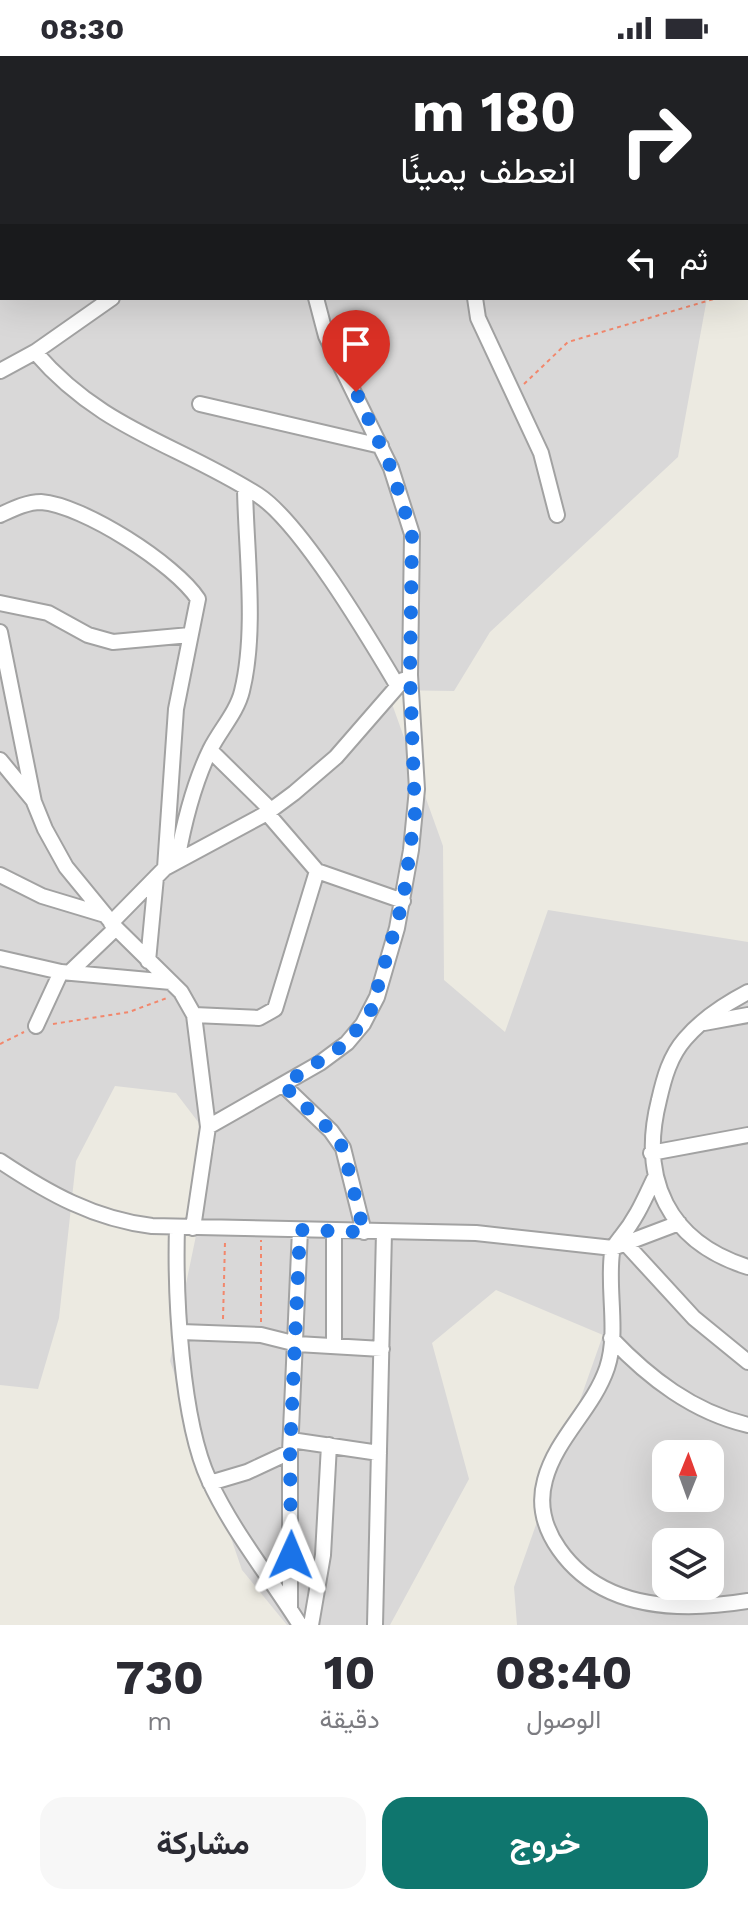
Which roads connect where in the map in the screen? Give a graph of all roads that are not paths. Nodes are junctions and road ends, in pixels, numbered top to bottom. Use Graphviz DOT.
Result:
graph roads {
  1 [pos="109,300"];
  2 [pos="317,300"];
  3 [pos="475,300"];
  4 [pos="35,352"];
  5 [pos="0,371"];
  6 [pos="200,404"];
  7 [pos="381,446"];
  8 [pos="245,489"];
  9 [pos="0,515"];
  10 [pos="557,515"];
  11 [pos="0,603"];
  12 [pos="0,632"];
  13 [pos="190,635"];
  14 [pos="410,675"];
  15 [pos="397,685"];
  16 [pos="210,750"];
  17 [pos="0,760"];
  18 [pos="34,802"];
  19 [pos="269,812"];
  20 [pos="166,869"];
  21 [pos="317,871"];
  22 [pos="1,877"];
  23 [pos="403,901"];
  24 [pos="111,922"];
  25 [pos="0,958"];
  26 [pos="148,961"];
  27 [pos="65,973"];
  28 [pos="176,987"];
  29 [pos="748,992"];
  30 [pos="194,1015"];
  31 [pos="748,1015"];
  32 [pos="699,1024"];
  33 [pos="36,1026"];
  34 [pos="283,1085"];
  35 [pos="208,1127"];
  36 [pos="748,1135"];
  37 [pos="651,1153"];
  38 [pos="0,1161"];
  39 [pos="654,1179"];
  40 [pos="679,1223"];
  41 [pos="177,1227"];
  42 [pos="193,1228"];
  43 [pos="300,1230"];
  44 [pos="334,1231"];
  45 [pos="364,1232"];
  46 [pos="384,1232"];
  47 [pos="619,1246"];
  48 [pos="748,1267"];
  49 [pos="181,1332"];
  50 [pos="611,1338"];
  51 [pos="297,1344"];
  52 [pos="334,1346"];
  53 [pos="382,1349"];
  54 [pos="748,1362"];
  55 [pos="748,1425"];
  56 [pos="329,1445"];
  57 [pos="291,1446"];
  58 [pos="379,1453"];
  59 [pos="210,1483"];
  60 [pos="748,1601"];
  61 [pos="290,1609"];
  62 [pos="300,1625"];
  63 [pos="311,1625"];
  64 [pos="375,1625"];
  1 -- 4 [label="street"];
  2 -- 7 [label="street"];
  3 -- 10 [label="street"];
  4 -- 5 [label="street"];
  4 -- 8 [label="street"];
  6 -- 7 [label="street"];
  7 -- 14 [label="street"];
  8 -- 15 [label="street"];
  8 -- 16 [label="street"];
  9 -- 13 [label="street"];
  11 -- 13 [label="street"];
  12 -- 18 [label="street"];
  13 -- 20 [label="street"];
  14 -- 15 [label="street"];
  14 -- 23 [label="street"];
  15 -- 19 [label="street"];
  16 -- 19 [label="street"];
  16 -- 20 [label="street"];
  17 -- 18 [label="street"];
  18 -- 24 [label="street"];
  19 -- 20 [label="street"];
  19 -- 21 [label="street"];
  20 -- 24 [label="street"];
  20 -- 26 [label="street"];
  21 -- 23 [label="street"];
  21 -- 30 [label="street"];
  22 -- 24 [label="street"];
  23 -- 34 [label="street"];
  24 -- 26 [label="street"];
  24 -- 27 [label="street"];
  25 -- 27 [label="street"];
  26 -- 28 [label="street"];
  27 -- 28 [label="street"];
  27 -- 33 [label="street"];
  28 -- 30 [label="street"];
  29 -- 32 [label="street"];
  30 -- 35 [label="street"];
  31 -- 32 [label="street"];
  32 -- 37 [label="street"];
  34 -- 35 [label="street"];
  34 -- 45 [label="street"];
  35 -- 42 [label="street"];
  36 -- 37 [label="street"];
  37 -- 39 [label="street"];
  38 -- 41 [label="street"];
  39 -- 40 [label="street"];
  39 -- 47 [label="street"];
  40 -- 47 [label="street"];
  40 -- 48 [label="street"];
  41 -- 42 [label="street"];
  41 -- 49 [label="street"];
  42 -- 43 [label="street"];
  43 -- 44 [label="street"];
  43 -- 51 [label="street"];
  44 -- 45 [label="street"];
  44 -- 52 [label="street"];
  45 -- 46 [label="street"];
  46 -- 47 [label="street"];
  46 -- 53 [label="street"];
  47 -- 50 [label="street"];
  47 -- 54 [label="street"];
  49 -- 51 [label="street"];
  49 -- 59 [label="street"];
  50 -- 55 [label="street"];
  50 -- 60 [label="street"];
  51 -- 52 [label="street"];
  51 -- 57 [label="street"];
  52 -- 53 [label="street"];
  53 -- 58 [label="street"];
  56 -- 57 [label="street"];
  56 -- 58 [label="street"];
  56 -- 63 [label="street"];
  57 -- 59 [label="street"];
  57 -- 61 [label="street"];
  58 -- 64 [label="street"];
  59 -- 61 [label="street"];
  61 -- 62 [label="street"];
}
